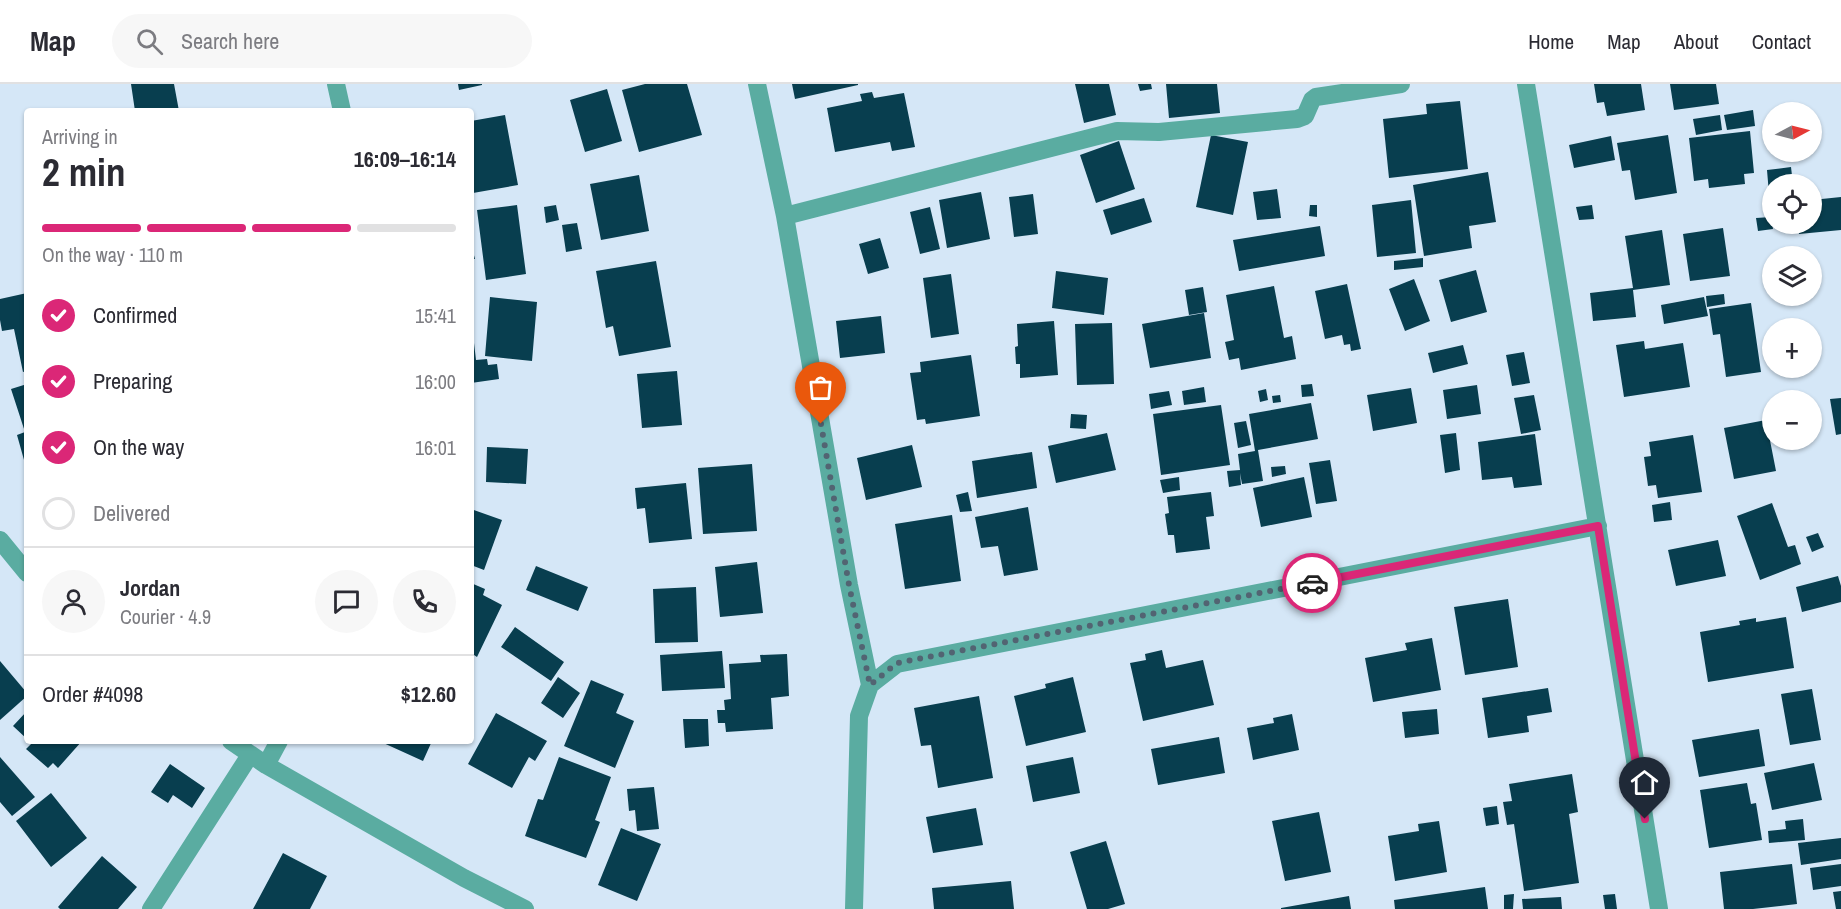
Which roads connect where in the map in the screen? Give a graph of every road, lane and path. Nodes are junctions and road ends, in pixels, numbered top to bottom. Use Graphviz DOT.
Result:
graph roads {
  1 [pos="336,84"];
  2 [pos="757,84"];
  3 [pos="1401,84"];
  4 [pos="1526,84"];
  5 [pos="341,108"];
  6 [pos="785,216"];
  7 [pos="1598,526"];
  8 [pos="0,540"];
  9 [pos="24,569"];
  10 [pos="870,685"];
  11 [pos="235,744"];
  12 [pos="277,744"];
  13 [pos="250,754"];
  14 [pos="266,765"];
  15 [pos="151,909"];
  16 [pos="525,909"];
  17 [pos="854,909"];
  18 [pos="1659,909"];
  1 -- 5 [label="street"];
  2 -- 6 [label="street"];
  3 -- 6 [label="street"];
  4 -- 7 [label="street"];
  6 -- 10 [label="street"];
  7 -- 10 [label="street"];
  7 -- 18 [label="street"];
  8 -- 9 [label="street"];
  10 -- 17 [label="street"];
  11 -- 13 [label="street"];
  12 -- 14 [label="street"];
  13 -- 14 [label="street"];
  13 -- 15 [label="street"];
  14 -- 16 [label="street"];
}
